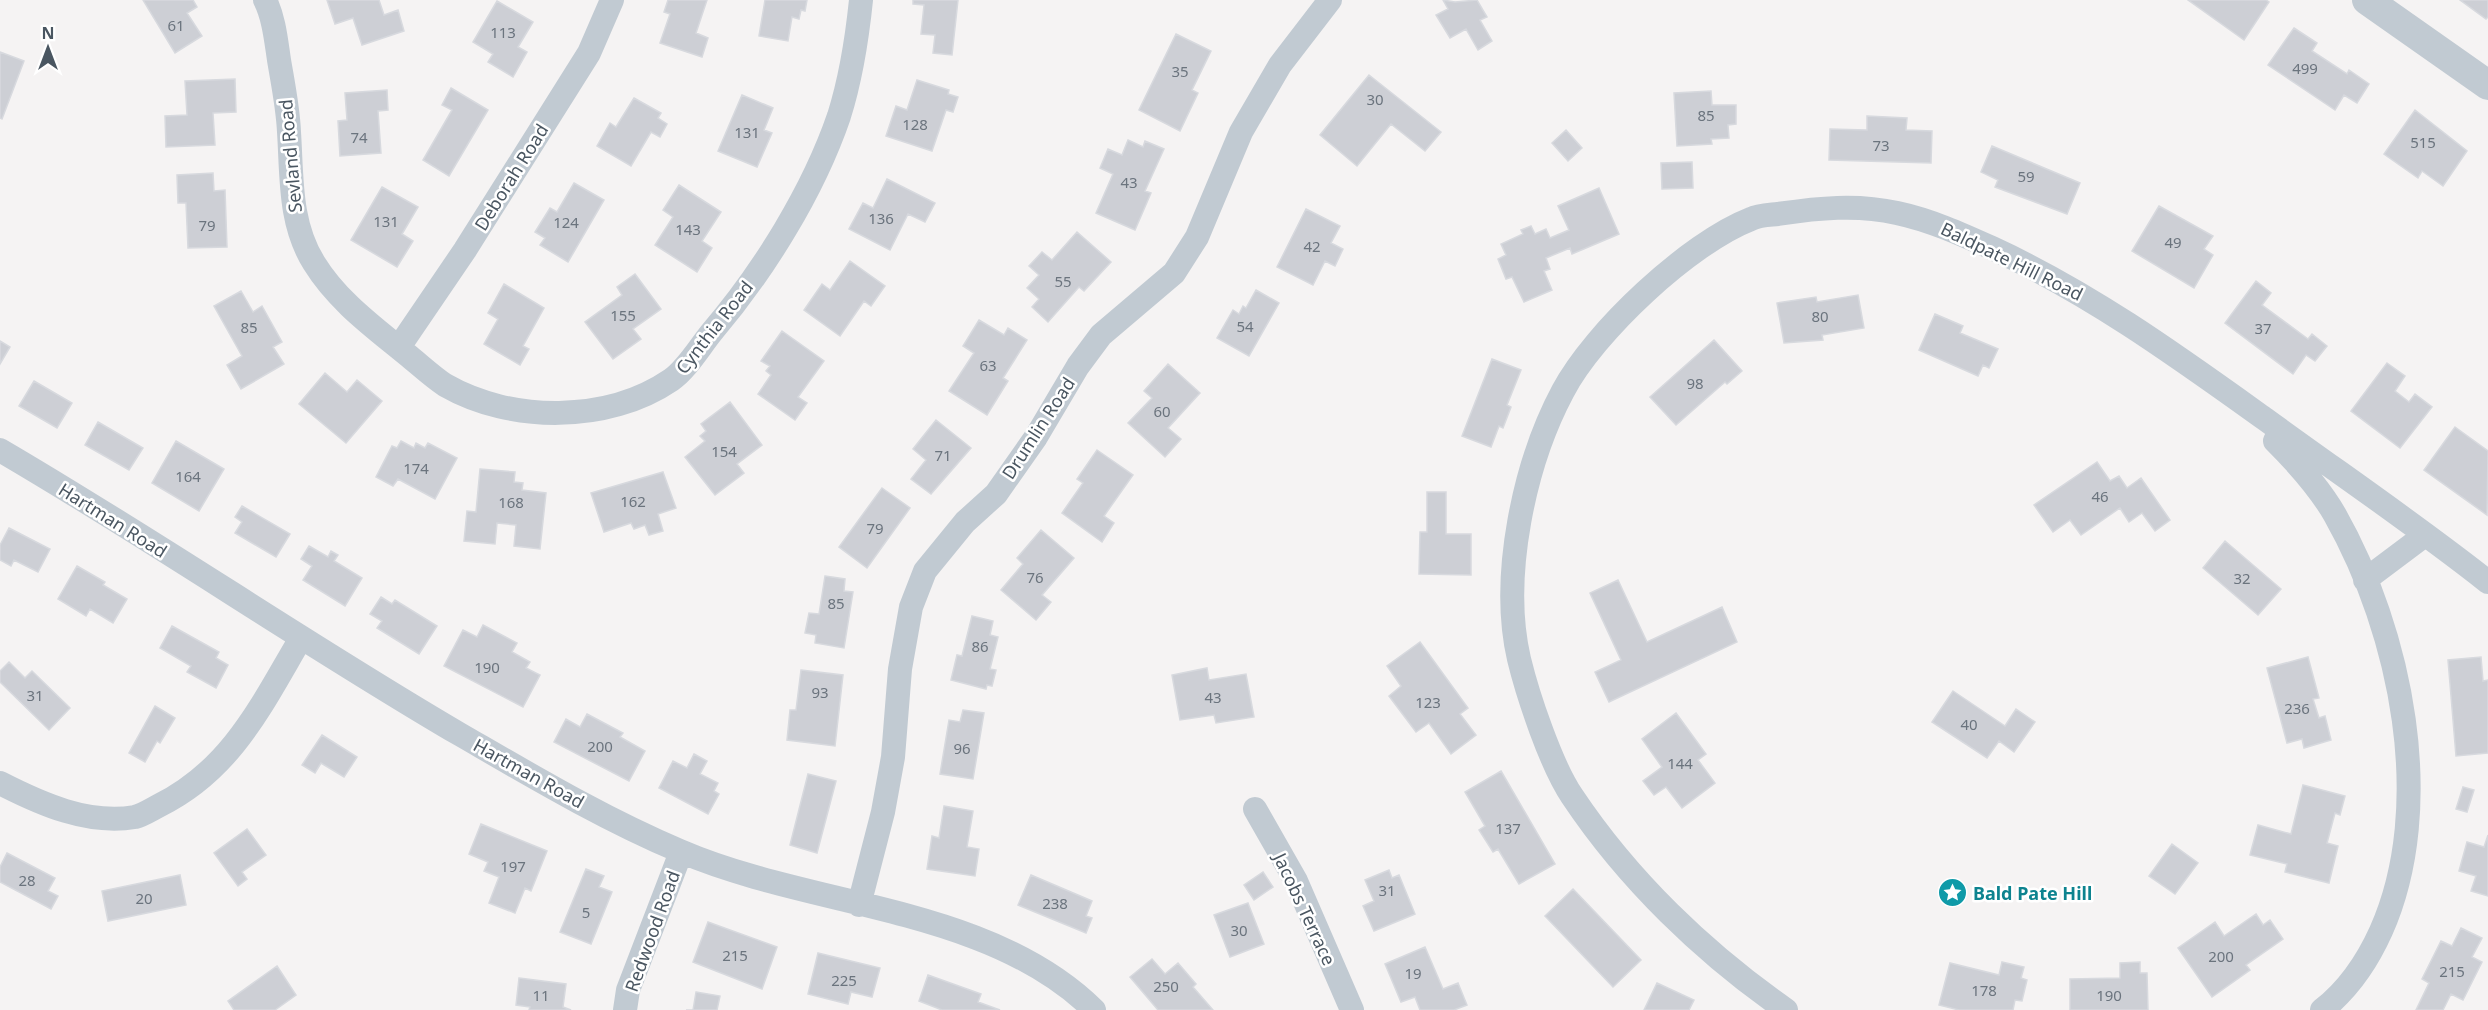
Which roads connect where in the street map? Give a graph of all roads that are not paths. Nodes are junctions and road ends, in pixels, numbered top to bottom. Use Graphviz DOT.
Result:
graph roads {
  1 [pos="264,0"];
  2 [pos="612,0"];
  3 [pos="861,0"];
  4 [pos="1330,0"];
  5 [pos="2367,0"];
  6 [pos="2488,85"];
  7 [pos="399,347"];
  8 [pos="2227,392"];
  9 [pos="0,450"];
  10 [pos="2425,535"];
  11 [pos="2365,580"];
  12 [pos="2488,582"];
  13 [pos="302,638"];
  14 [pos="0,783"];
  15 [pos="1256,809"];
  16 [pos="681,852"];
  17 [pos="859,905"];
  18 [pos="625,1010"];
  19 [pos="1095,1010"];
  20 [pos="1352,1010"];
  21 [pos="1786,1010"];
  22 [pos="2322,1010"];
  1 -- 7 [label="street, Sevland Road"];
  2 -- 7 [label="street, Deborah Road"];
  3 -- 7 [label="street, Cynthia Road"];
  4 -- 17 [label="street, Drumlin Road"];
  5 -- 6 [label="street"];
  8 -- 10 [label="street, Baldpate Hill Road"];
  8 -- 11 [label="street, Baldpate Hill Road"];
  8 -- 21 [label="street, Baldpate Hill Road"];
  9 -- 13 [label="street, Hartman Road"];
  10 -- 11 [label="street"];
  10 -- 12 [label="street, Baldpate Hill Road"];
  11 -- 22 [label="street, Baldpate Hill Road"];
  13 -- 14 [label="street"];
  13 -- 16 [label="street, Hartman Road"];
  15 -- 20 [label="street, Jacobs Terrace"];
  16 -- 17 [label="street, Hartman Road"];
  16 -- 18 [label="street, Redwood Road"];
  17 -- 19 [label="street, Hartman Road"];
}
